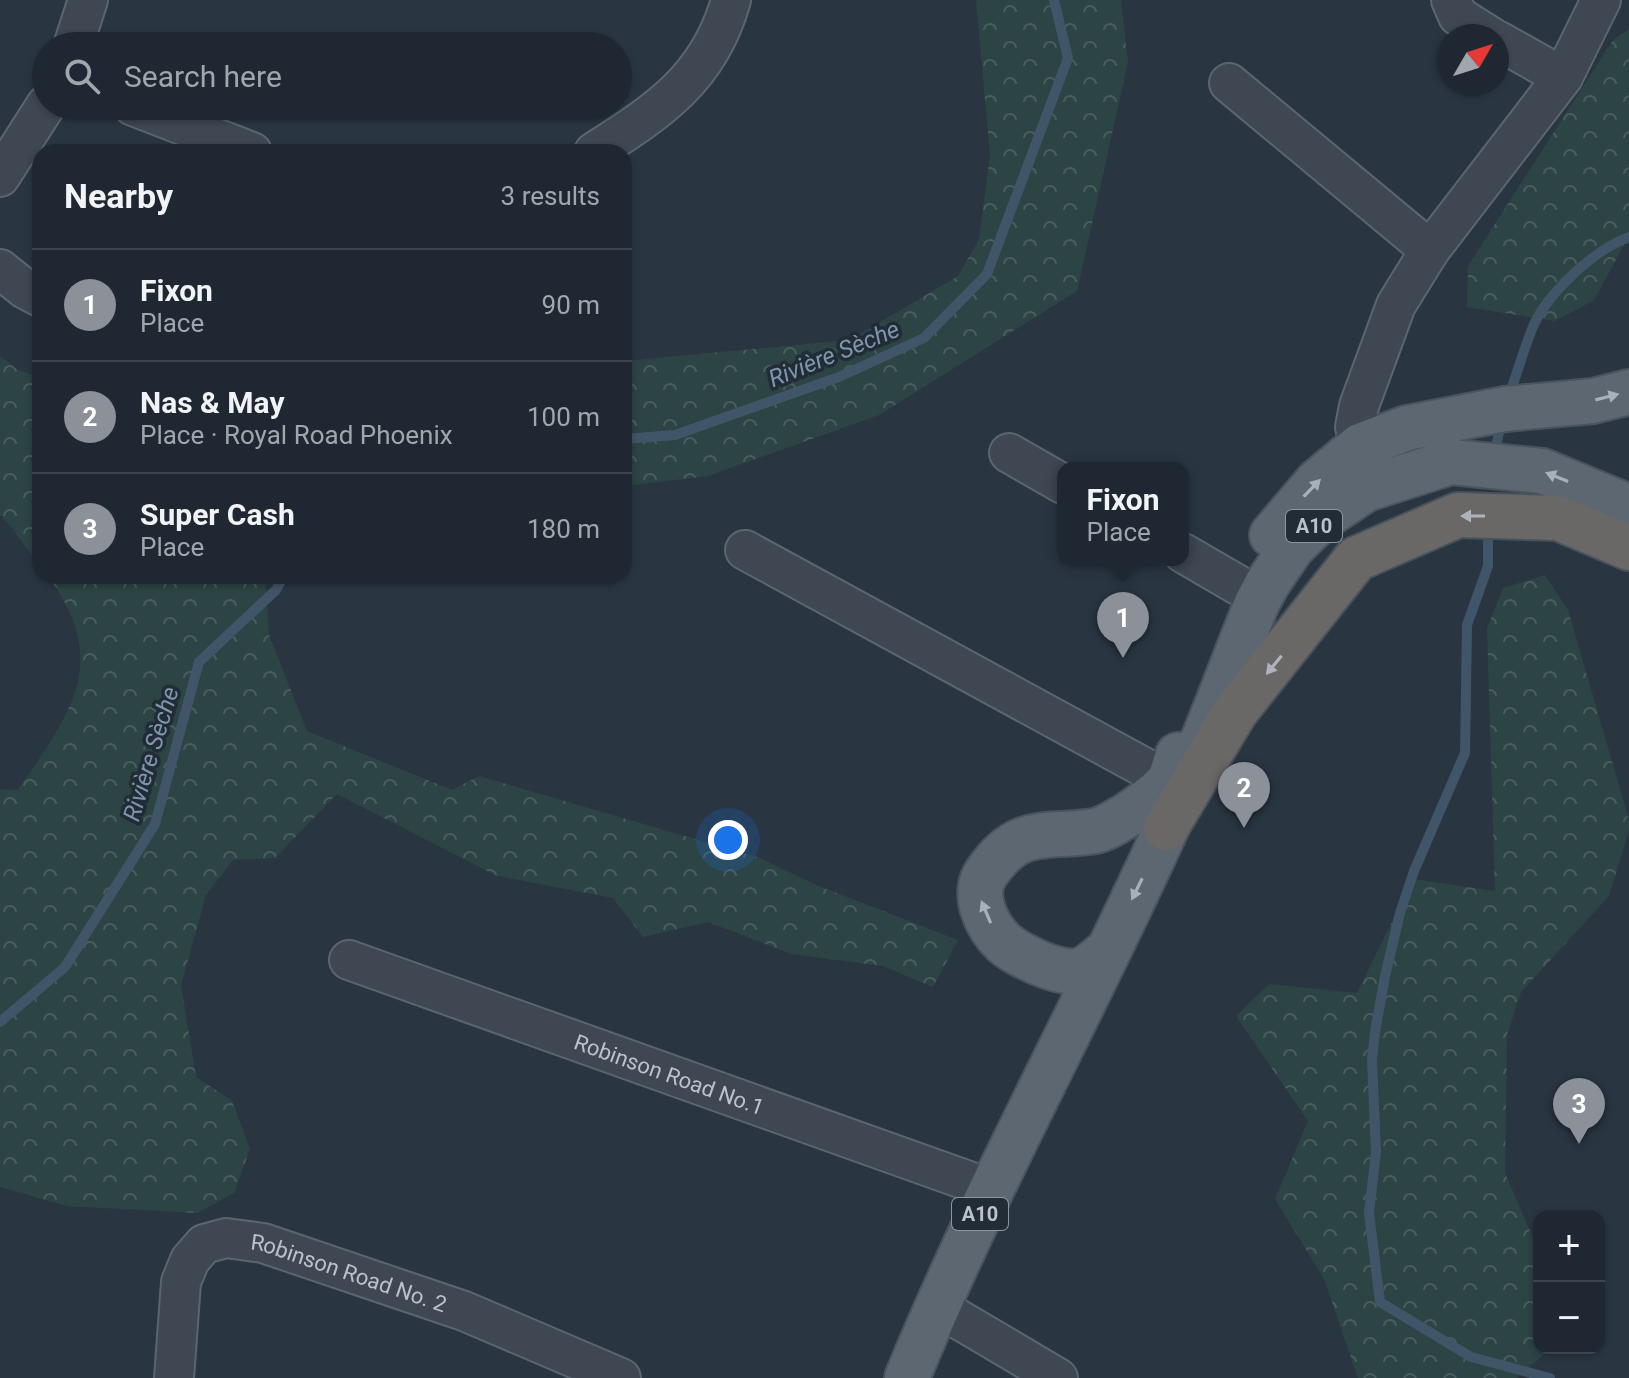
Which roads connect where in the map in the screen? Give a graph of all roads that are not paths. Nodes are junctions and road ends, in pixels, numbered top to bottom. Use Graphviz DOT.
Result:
graph roads {
  1 [pos="88,0"];
  2 [pos="731,0"];
  3 [pos="1451,0"];
  4 [pos="1601,0"];
  5 [pos="1471,24"];
  6 [pos="78,32"];
  7 [pos="1509,47"];
  8 [pos="1563,77"];
  9 [pos="1229,83"];
  10 [pos="36,120"];
  11 [pos="169,120"];
  12 [pos="231,144"];
  13 [pos="607,144"];
  14 [pos="0,177"];
  15 [pos="1430,250"];
  16 [pos="0,269"];
  17 [pos="32,291"];
  18 [pos="1629,392"];
  19 [pos="1360,446"];
  20 [pos="1009,453"];
  21 [pos="1057,481"];
  22 [pos="1629,507"];
  23 [pos="1629,548"];
  24 [pos="745,550"];
  25 [pos="1189,556"];
  26 [pos="1238,585"];
  27 [pos="1169,781"];
  28 [pos="1166,828"];
  29 [pos="1108,951"];
  30 [pos="349,960"];
  31 [pos="1041,964"];
  32 [pos="1058,1052"];
  33 [pos="991,1189"];
  34 [pos="936,1306"];
  35 [pos="174,1378"];
  36 [pos="621,1378"];
  37 [pos="907,1378"];
  38 [pos="1058,1378"];
  1 -- 6 [label="street"];
  2 -- 13 [label="street"];
  3 -- 5 [label="street"];
  4 -- 8 [label="street"];
  7 -- 8 [label="street"];
  8 -- 15 [label="street"];
  9 -- 15 [label="street"];
  10 -- 14 [label="street"];
  11 -- 12 [label="street"];
  15 -- 19 [label="street"];
  16 -- 17 [label="street"];
  19 -- 18 [label="main road, one-way"];
  26 -- 19 [label="main road, one-way"];
  20 -- 21 [label="street"];
  22 -- 28 [label="main road, A10, one-way"];
  23 -- 28 [label="highway, one-way"];
  24 -- 27 [label="street"];
  25 -- 26 [label="street"];
  26 -- 27 [label="main road"];
  31 -- 27 [label="main road, one-way"];
  28 -- 29 [label="main road, A10, one-way"];
  29 -- 31 [label="main road"];
  29 -- 32 [label="main road, A10"];
  30 -- 33 [label="street, Robinson Road No.1"];
  31 -- 32 [label="main road"];
  32 -- 33 [label="main road, A10"];
  33 -- 34 [label="main road, A10"];
  34 -- 37 [label="main road, A10"];
  34 -- 38 [label="street"];
  35 -- 36 [label="street, Robinson Road No. 2"];
}
